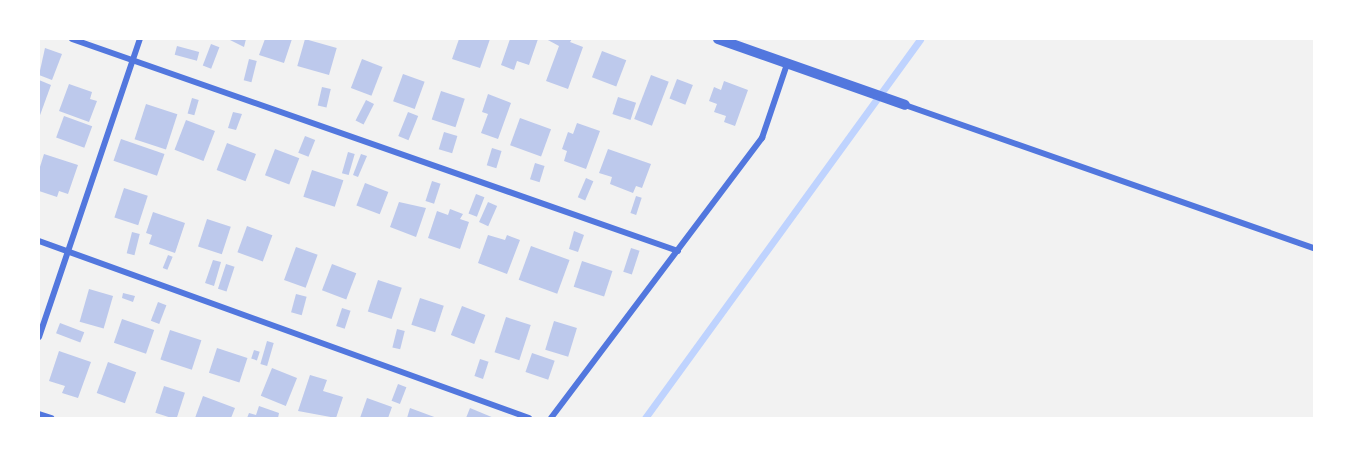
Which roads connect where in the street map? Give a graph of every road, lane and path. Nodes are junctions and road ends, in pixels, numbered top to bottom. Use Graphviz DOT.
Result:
graph roads {
  1 [pos="72,39"];
  2 [pos="140,39"];
  3 [pos="718,39"];
  4 [pos="132,59"];
  5 [pos="787,64"];
  6 [pos="905,105"];
  7 [pos="39,242"];
  8 [pos="1314,248"];
  9 [pos="678,250"];
  10 [pos="69,252"];
  11 [pos="39,338"];
  12 [pos="39,414"];
  13 [pos="51,418"];
  14 [pos="529,418"];
  15 [pos="551,418"];
  1 -- 4 [label="street"];
  2 -- 4 [label="street"];
  3 -- 5 [label="street"];
  4 -- 9 [label="street"];
  4 -- 10 [label="street"];
  5 -- 6 [label="street"];
  5 -- 9 [label="street"];
  6 -- 8 [label="street"];
  7 -- 10 [label="street"];
  9 -- 15 [label="street"];
  10 -- 11 [label="street"];
  10 -- 14 [label="street"];
  12 -- 13 [label="street"];
}
